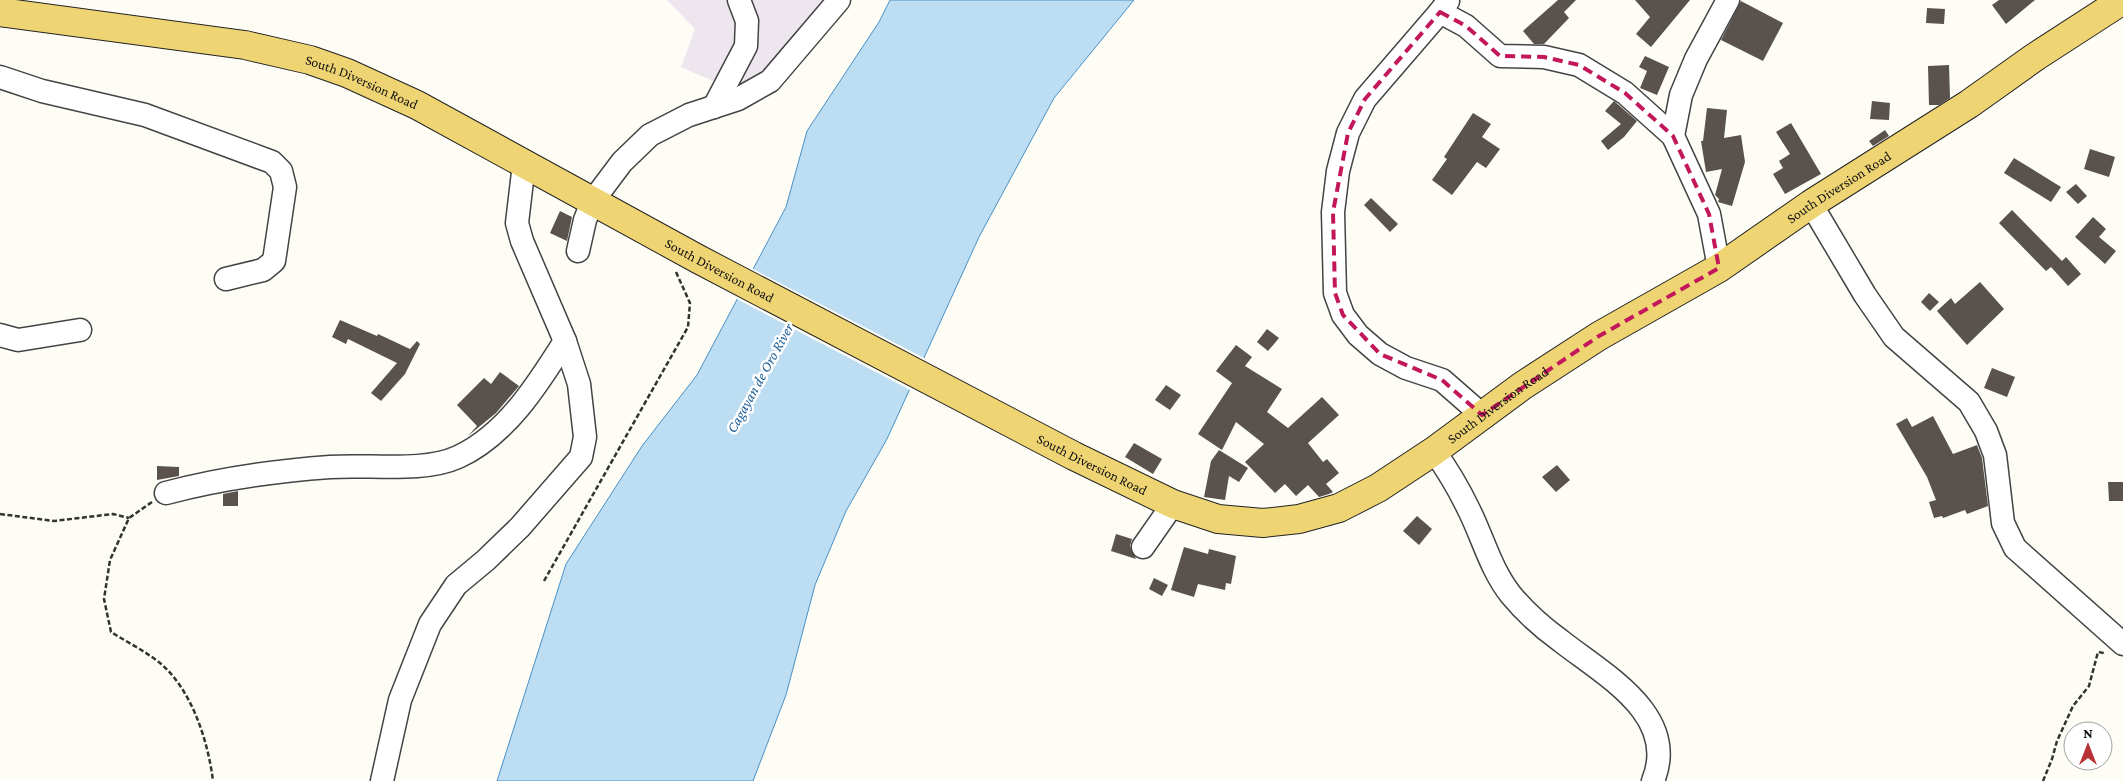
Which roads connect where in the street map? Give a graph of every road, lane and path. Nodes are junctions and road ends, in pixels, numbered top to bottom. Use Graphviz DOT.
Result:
graph roads {
  1 [pos="739,0"];
  2 [pos="839,0"];
  3 [pos="1728,0"];
  4 [pos="2123,0"];
  5 [pos="1444,6"];
  6 [pos="0,12"];
  7 [pos="0,78"];
  8 [pos="714,108"];
  9 [pos="1673,136"];
  10 [pos="524,164"];
  11 [pos="592,202"];
  12 [pos="1811,204"];
  13 [pos="578,251"];
  14 [pos="1720,268"];
  15 [pos="226,279"];
  16 [pos="679,280"];
  17 [pos="80,330"];
  18 [pos="0,335"];
  19 [pos="565,341"];
  20 [pos="1482,415"];
  21 [pos="1434,450"];
  22 [pos="166,494"];
  23 [pos="1173,504"];
  24 [pos="0,514"];
  25 [pos="129,518"];
  26 [pos="1143,546"];
  27 [pos="544,581"];
  28 [pos="2122,644"];
  29 [pos="213,781"];
  30 [pos="382,781"];
  31 [pos="1653,781"];
  32 [pos="2043,781"];
  1 -- 8 [label="street"];
  2 -- 8 [label="street"];
  3 -- 9 [label="street"];
  4 -- 12 [label="main road, South Diversion Road"];
  5 -- 9 [label="street"];
  5 -- 20 [label="street"];
  6 -- 10 [label="main road, South Diversion Road"];
  7 -- 15 [label="street"];
  8 -- 11 [label="street"];
  9 -- 14 [label="street"];
  10 -- 11 [label="main road, South Diversion Road"];
  10 -- 19 [label="street"];
  11 -- 13 [label="street"];
  11 -- 23 [label="main road, South Diversion Road"];
  12 -- 14 [label="main road, South Diversion Road"];
  12 -- 28 [label="street"];
  14 -- 20 [label="main road, South Diversion Road"];
  16 -- 27 [label="path"];
  17 -- 18 [label="street"];
  19 -- 22 [label="street"];
  19 -- 30 [label="street"];
  20 -- 21 [label="main road, South Diversion Road"];
  21 -- 23 [label="main road, South Diversion Road"];
  21 -- 31 [label="street"];
  22 -- 25 [label="path"];
  23 -- 26 [label="street"];
  24 -- 25 [label="path"];
  25 -- 29 [label="path"];
  28 -- 32 [label="path"];
}
